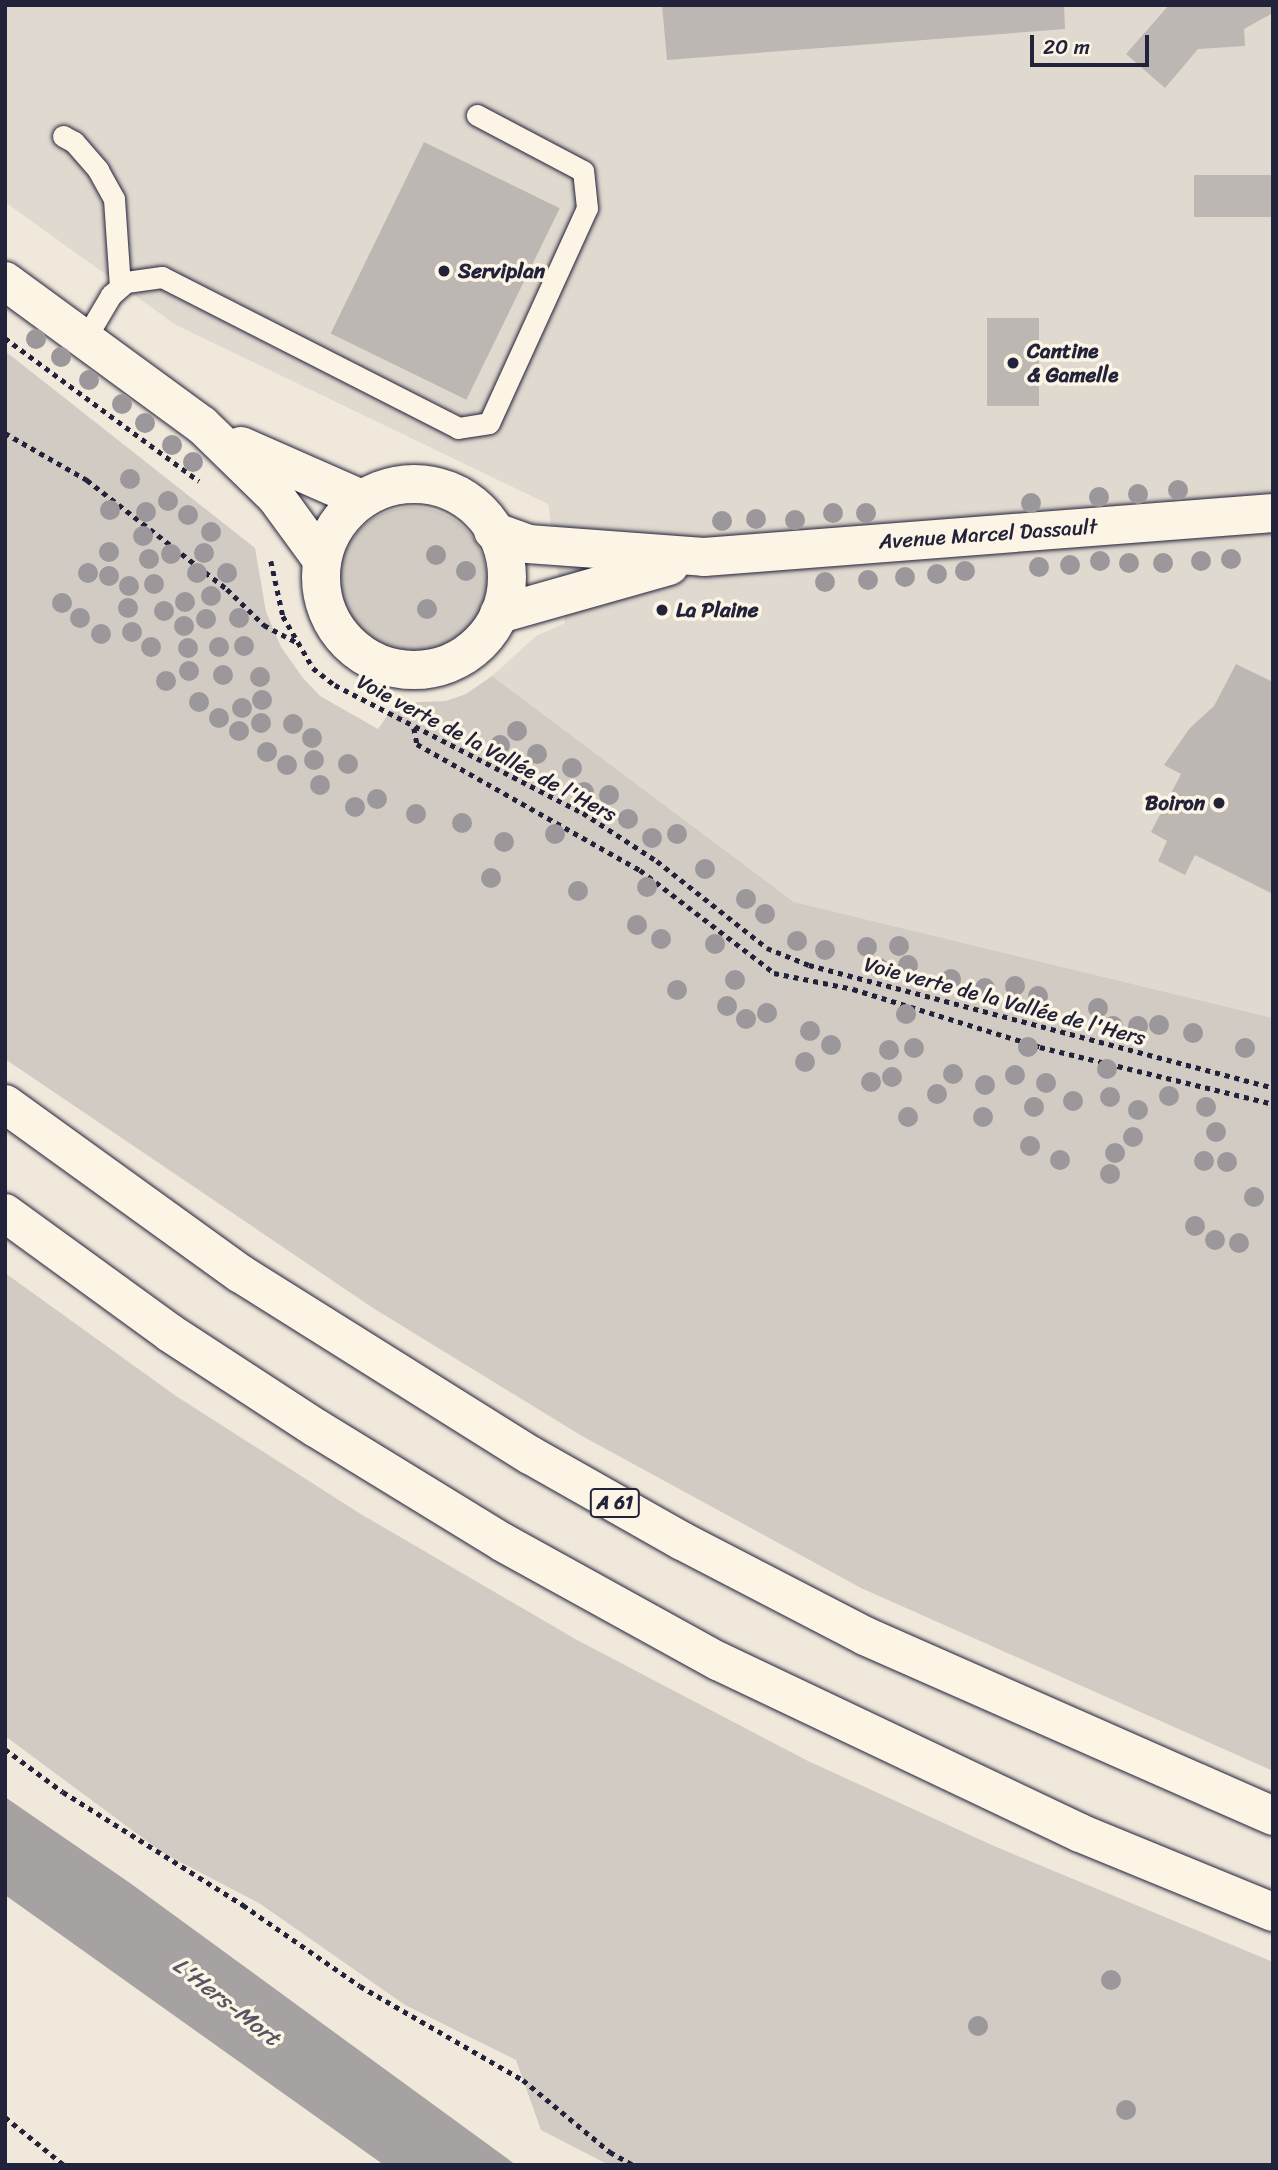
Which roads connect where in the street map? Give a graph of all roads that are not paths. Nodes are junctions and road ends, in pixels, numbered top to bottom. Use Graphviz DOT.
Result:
graph roads {
  1 [pos="477,116"];
  2 [pos="64,136"];
  3 [pos="5,281"];
  4 [pos="120,287"];
  5 [pos="85,339"];
  6 [pos="202,425"];
  7 [pos="362,499"];
  8 [pos="1273,513"];
  9 [pos="494,531"];
  10 [pos="704,557"];
  11 [pos="322,560"];
  12 [pos="499,614"];
  13 [pos="5,1104"];
  14 [pos="5,1213"];
  15 [pos="1273,1816"];
  16 [pos="1273,1912"];
  1 -- 4 [label="lane"];
  2 -- 4 [label="lane"];
  3 -- 5 [label="main road"];
  4 -- 5 [label="lane"];
  5 -- 6 [label="main road"];
  6 -- 7 [label="main road"];
  6 -- 11 [label="main road"];
  7 -- 9 [label="main road, Avenue Marcel Dassault"];
  7 -- 11 [label="main road, Avenue Marcel Dassault"];
  8 -- 10 [label="main road, Avenue Marcel Dassault"];
  9 -- 10 [label="main road, Avenue Marcel Dassault"];
  9 -- 12 [label="main road, Avenue Marcel Dassault"];
  10 -- 12 [label="main road, Avenue Marcel Dassault"];
  11 -- 12 [label="main road, Avenue Marcel Dassault"];
  13 -- 15 [label="main road, A 61"];
  14 -- 16 [label="main road"];
}
